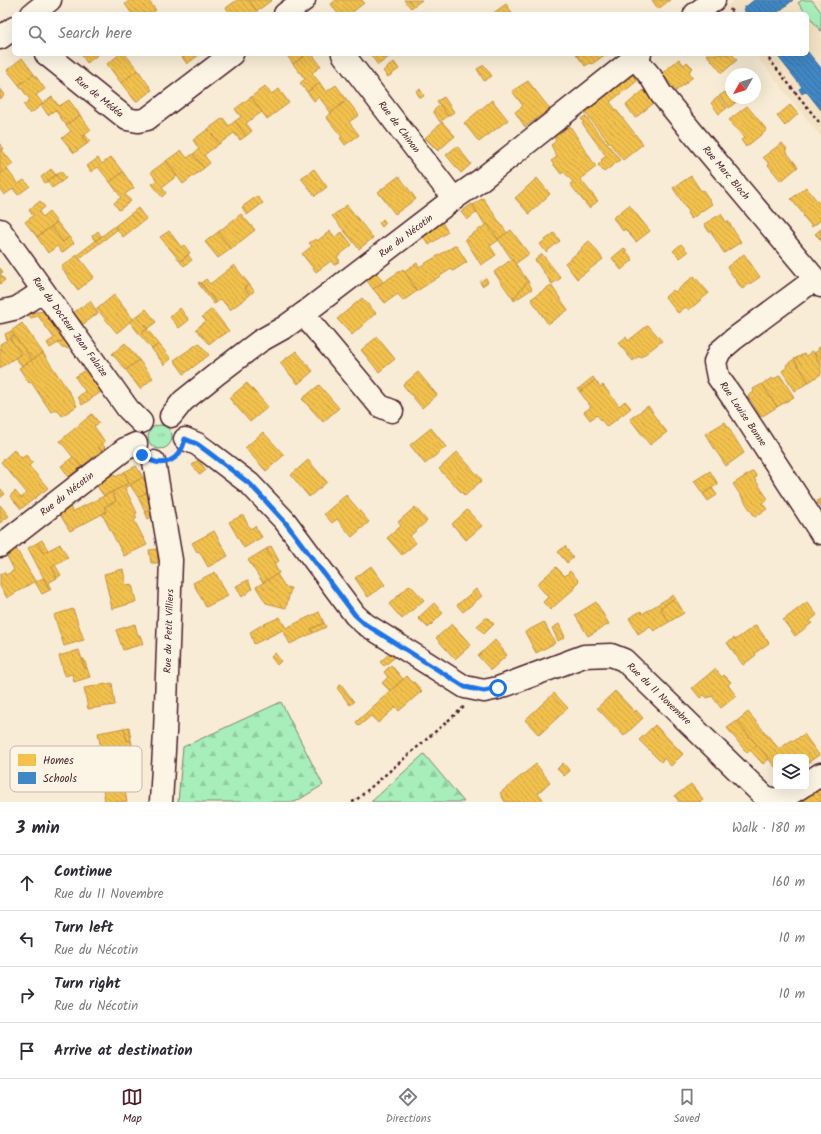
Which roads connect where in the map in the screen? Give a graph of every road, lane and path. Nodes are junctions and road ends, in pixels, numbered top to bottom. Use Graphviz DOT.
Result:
graph roads {
  1 [pos="50,0"];
  2 [pos="307,5"];
  3 [pos="35,12"];
  4 [pos="291,12"];
  5 [pos="12,29"];
  6 [pos="0,38"];
  7 [pos="48,56"];
  8 [pos="229,56"];
  9 [pos="346,56"];
  10 [pos="638,56"];
  11 [pos="767,56"];
  12 [pos="819,122"];
  13 [pos="454,199"];
  14 [pos="0,230"];
  15 [pos="818,283"];
  16 [pos="43,291"];
  17 [pos="0,312"];
  18 [pos="303,314"];
  19 [pos="392,411"];
  20 [pos="171,416"];
  21 [pos="141,422"];
  22 [pos="185,439"];
  23 [pos="136,444"];
  24 [pos="154,462"];
  25 [pos="821,533"];
  26 [pos="0,546"];
  27 [pos="469,703"];
  28 [pos="821,774"];
  29 [pos="809,782"];
  30 [pos="796,790"];
  31 [pos="161,802"];
  32 [pos="354,802"];
  1 -- 3 [label="street"];
  2 -- 4 [label="street"];
  5 -- 6 [label="street"];
  7 -- 8 [label="street, Rue de Médéa"];
  9 -- 13 [label="street, Rue de Chinon"];
  10 -- 13 [label="street, Rue du Nécotin"];
  10 -- 15 [label="street, Rue Marc Bloch"];
  11 -- 12 [label="path"];
  13 -- 18 [label="street, Rue du Nécotin"];
  14 -- 16 [label="street, Rue du Docteur Jean Falaize"];
  15 -- 25 [label="street, Rue Louise Bonne"];
  16 -- 17 [label="street"];
  16 -- 21 [label="street, Rue du Docteur Jean Falaize"];
  18 -- 19 [label="street"];
  18 -- 20 [label="street, Rue du Nécotin"];
  20 -- 21 [label="street"];
  20 -- 22 [label="street"];
  21 -- 23 [label="street"];
  22 -- 24 [label="street"];
  22 -- 30 [label="street, Rue du 11 Novembre"];
  23 -- 24 [label="street"];
  23 -- 26 [label="street, Rue du Nécotin"];
  24 -- 31 [label="street, Rue du Petit Villiers"];
  27 -- 32 [label="path"];
  28 -- 29 [label="street"];
}
